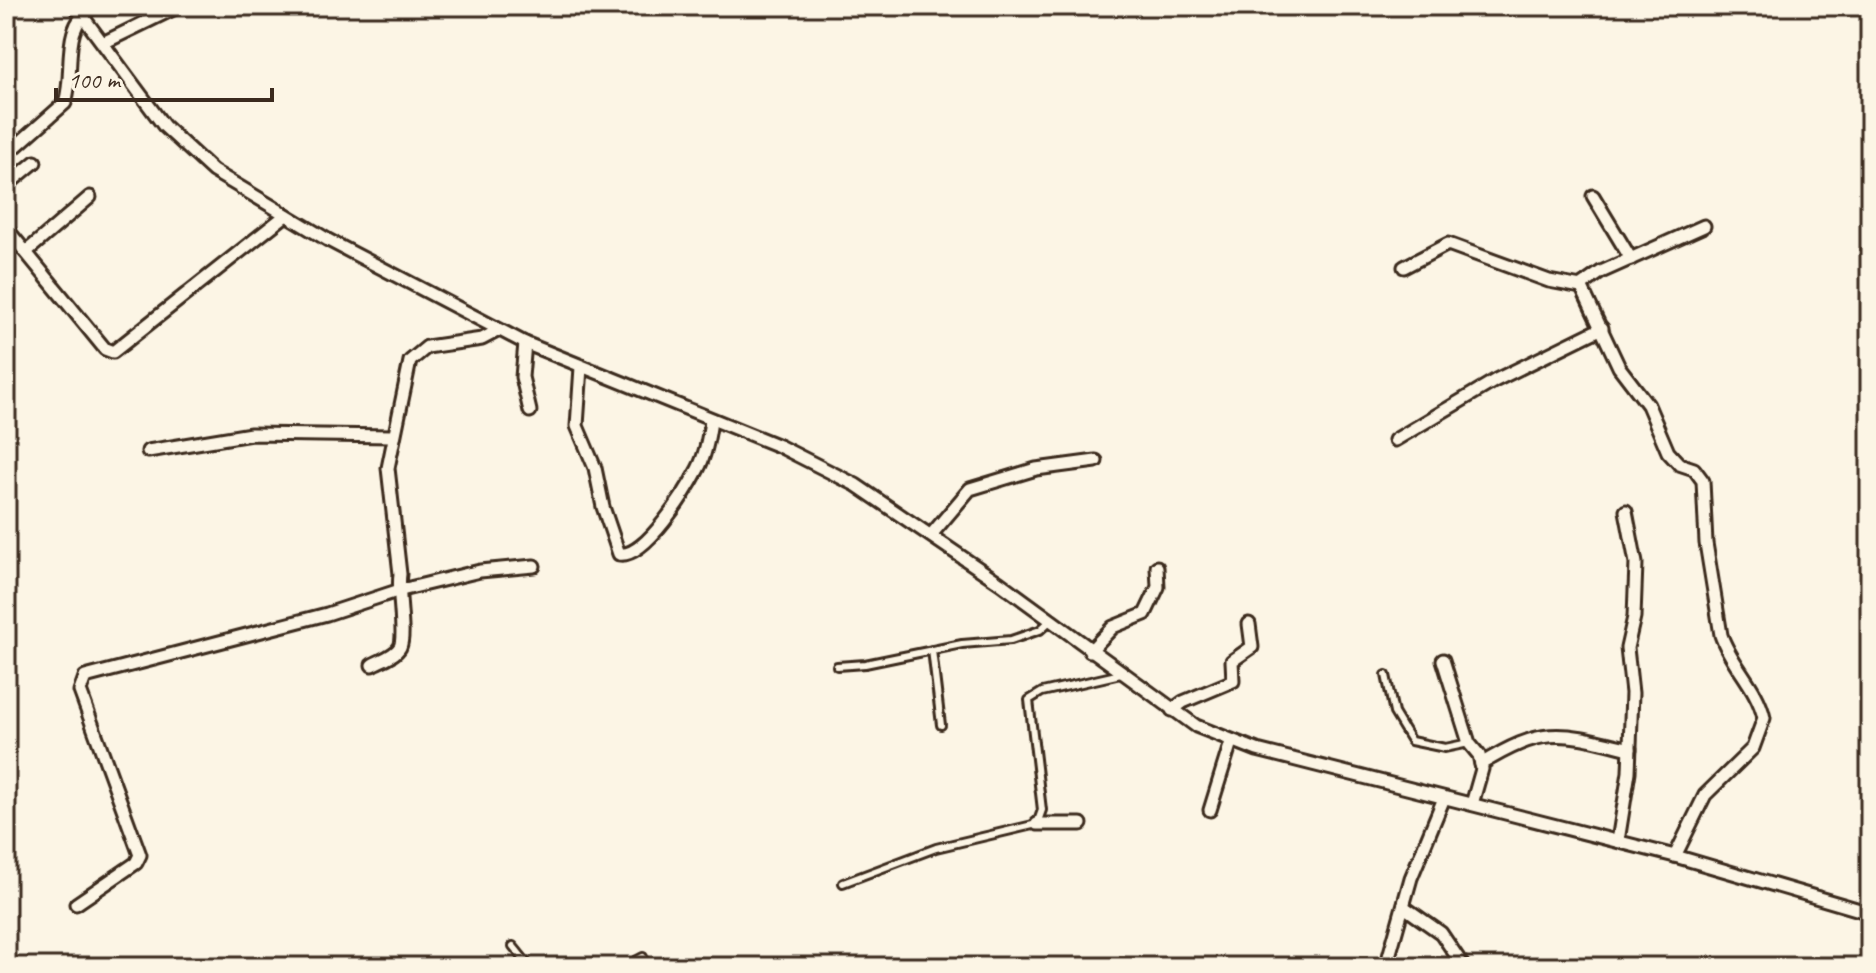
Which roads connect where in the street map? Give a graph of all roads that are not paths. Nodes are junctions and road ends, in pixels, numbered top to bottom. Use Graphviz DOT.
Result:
graph roads {
  1 [pos="94,6"];
  2 [pos="179,6"];
  3 [pos="81,14"];
  4 [pos="100,40"];
  5 [pos="6,155"];
  6 [pos="35,162"];
  7 [pos="6,186"];
  8 [pos="1593,196"];
  9 [pos="90,197"];
  10 [pos="286,215"];
  11 [pos="1704,226"];
  12 [pos="6,228"];
  13 [pos="26,252"];
  14 [pos="1631,259"];
  15 [pos="1404,267"];
  16 [pos="1581,287"];
  17 [pos="1602,328"];
  18 [pos="499,330"];
  19 [pos="525,343"];
  20 [pos="581,367"];
  21 [pos="530,411"];
  22 [pos="711,420"];
  23 [pos="392,436"];
  24 [pos="1395,440"];
  25 [pos="148,451"];
  26 [pos="1096,461"];
  27 [pos="1626,511"];
  28 [pos="931,535"];
  29 [pos="534,566"];
  30 [pos="1157,567"];
  31 [pos="397,591"];
  32 [pos="1050,621"];
  33 [pos="1249,624"];
  34 [pos="932,650"];
  35 [pos="1090,651"];
  36 [pos="1443,660"];
  37 [pos="372,665"];
  38 [pos="837,666"];
  39 [pos="1121,674"];
  40 [pos="1386,675"];
  41 [pos="1172,710"];
  42 [pos="941,725"];
  43 [pos="1231,742"];
  44 [pos="1469,743"];
  45 [pos="1630,749"];
  46 [pos="1481,764"];
  47 [pos="1444,798"];
  48 [pos="1472,804"];
  49 [pos="1210,810"];
  50 [pos="1037,824"];
  51 [pos="1081,824"];
  52 [pos="1618,841"];
  53 [pos="1675,856"];
  54 [pos="843,883"];
  55 [pos="76,904"];
  56 [pos="1404,907"];
  57 [pos="1870,913"];
  58 [pos="513,946"];
  59 [pos="643,957"];
  60 [pos="530,967"];
  61 [pos="624,967"];
  62 [pos="1386,967"];
  63 [pos="1464,967"];
  1 -- 3 [label="street"];
  2 -- 4 [label="street"];
  3 -- 4 [label="street"];
  3 -- 5 [label="street"];
  4 -- 10 [label="street"];
  6 -- 7 [label="street"];
  8 -- 14 [label="street"];
  9 -- 13 [label="street"];
  10 -- 13 [label="street"];
  10 -- 18 [label="street"];
  11 -- 14 [label="street"];
  12 -- 13 [label="street"];
  14 -- 16 [label="street"];
  15 -- 16 [label="street"];
  16 -- 17 [label="street"];
  17 -- 24 [label="street"];
  17 -- 53 [label="street"];
  18 -- 19 [label="street"];
  18 -- 23 [label="street"];
  19 -- 20 [label="street"];
  19 -- 21 [label="street"];
  20 -- 22 [label="street"];
  20 -- 22 [label="street"];
  22 -- 28 [label="street"];
  23 -- 25 [label="street"];
  23 -- 31 [label="street"];
  26 -- 28 [label="street"];
  27 -- 45 [label="street"];
  28 -- 32 [label="street"];
  29 -- 31 [label="street"];
  30 -- 35 [label="street"];
  31 -- 37 [label="street"];
  31 -- 55 [label="street"];
  32 -- 34 [label="lane"];
  32 -- 35 [label="street"];
  33 -- 41 [label="street"];
  34 -- 38 [label="lane"];
  34 -- 42 [label="lane"];
  35 -- 39 [label="street"];
  36 -- 44 [label="street"];
  39 -- 41 [label="street"];
  39 -- 50 [label="lane"];
  40 -- 44 [label="lane"];
  41 -- 43 [label="street"];
  43 -- 47 [label="street"];
  43 -- 49 [label="street"];
  44 -- 46 [label="street"];
  45 -- 46 [label="street"];
  45 -- 52 [label="street"];
  46 -- 48 [label="street"];
  47 -- 48 [label="street"];
  47 -- 56 [label="street"];
  48 -- 52 [label="street"];
  50 -- 51 [label="street"];
  50 -- 54 [label="lane"];
  52 -- 53 [label="street"];
  53 -- 57 [label="street"];
  56 -- 62 [label="street"];
  56 -- 63 [label="street"];
  58 -- 60 [label="lane"];
  59 -- 61 [label="lane"];
}
